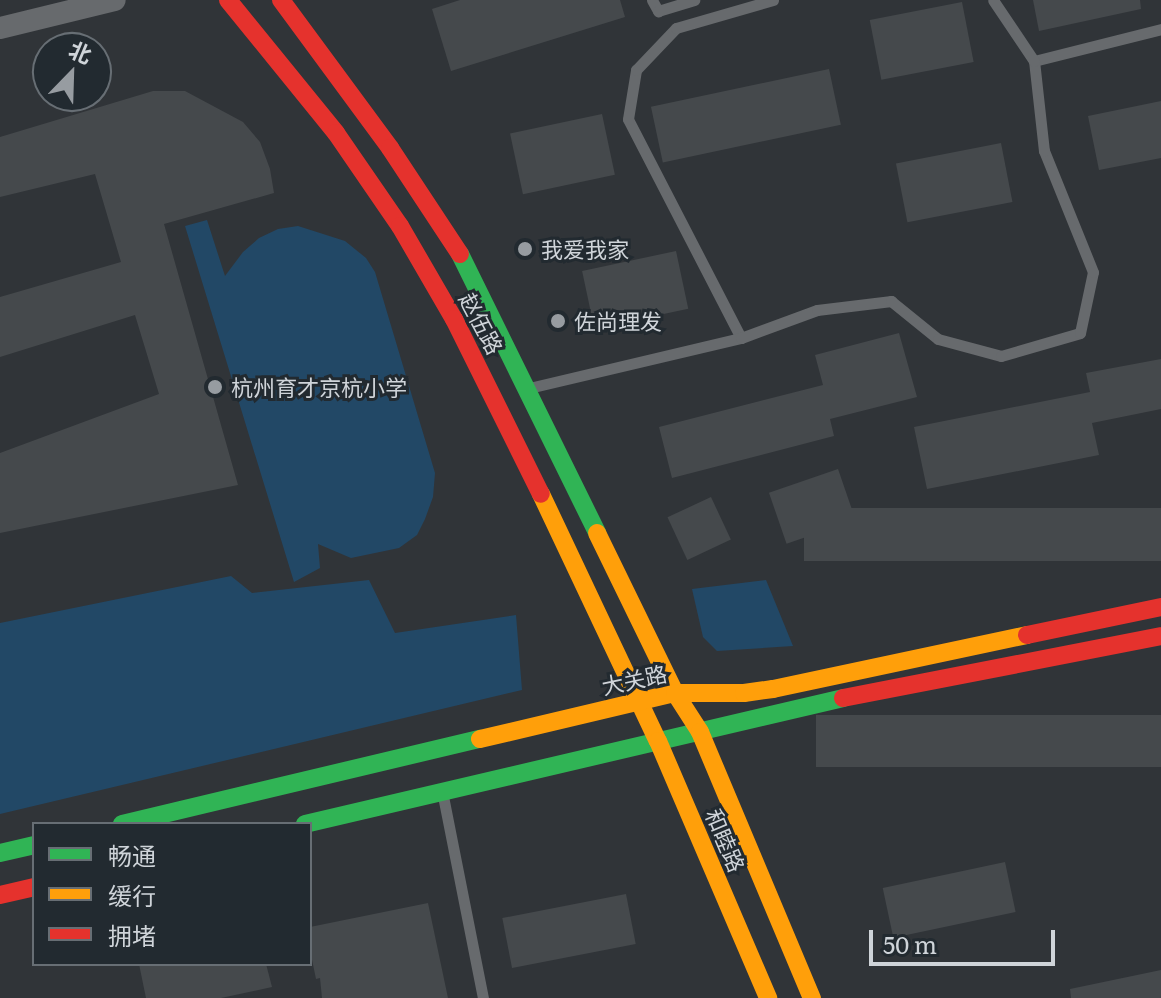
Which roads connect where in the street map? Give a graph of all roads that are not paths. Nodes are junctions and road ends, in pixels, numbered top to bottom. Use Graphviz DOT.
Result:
graph roads {
  1 [pos="115,0"];
  2 [pos="228,0"];
  3 [pos="281,0"];
  4 [pos="652,0"];
  5 [pos="694,0"];
  6 [pos="773,0"];
  7 [pos="993,0"];
  8 [pos="0,28"];
  9 [pos="1161,29"];
  10 [pos="1034,61"];
  11 [pos="741,338"];
  12 [pos="525,390"];
  13 [pos="1161,607"];
  14 [pos="1161,636"];
  15 [pos="675,693"];
  16 [pos="639,702"];
  17 [pos="700,732"];
  18 [pos="658,741"];
  19 [pos="442,792"];
  20 [pos="130,822"];
  21 [pos="312,822"];
  22 [pos="32,845"];
  23 [pos="0,853"];
  24 [pos="32,887"];
  25 [pos="0,895"];
  26 [pos="483,998"];
  27 [pos="768,998"];
  28 [pos="812,998"];
  1 -- 8 [label="street"];
  2 -- 16 [label="main road, 赵伍路"];
  3 -- 12 [label="main road, 赵伍路"];
  4 -- 5 [label="lane"];
  6 -- 11 [label="lane"];
  7 -- 10 [label="lane"];
  9 -- 10 [label="lane"];
  10 -- 11 [label="lane"];
  11 -- 12 [label="lane"];
  12 -- 15 [label="main road, 赵伍路"];
  13 -- 15 [label="main road, 大关路"];
  14 -- 17 [label="main road"];
  15 -- 16 [label="main road, 大关路"];
  15 -- 17 [label="main road, 和睦路"];
  16 -- 18 [label="main road, 和睦路"];
  16 -- 20 [label="main road, 大关路"];
  17 -- 18 [label="main road"];
  17 -- 28 [label="main road, 和睦路"];
  18 -- 19 [label="main road"];
  18 -- 27 [label="main road, 和睦路"];
  19 -- 21 [label="main road"];
  19 -- 26 [label="lane"];
  22 -- 23 [label="main road"];
  24 -- 25 [label="main road"];
}
